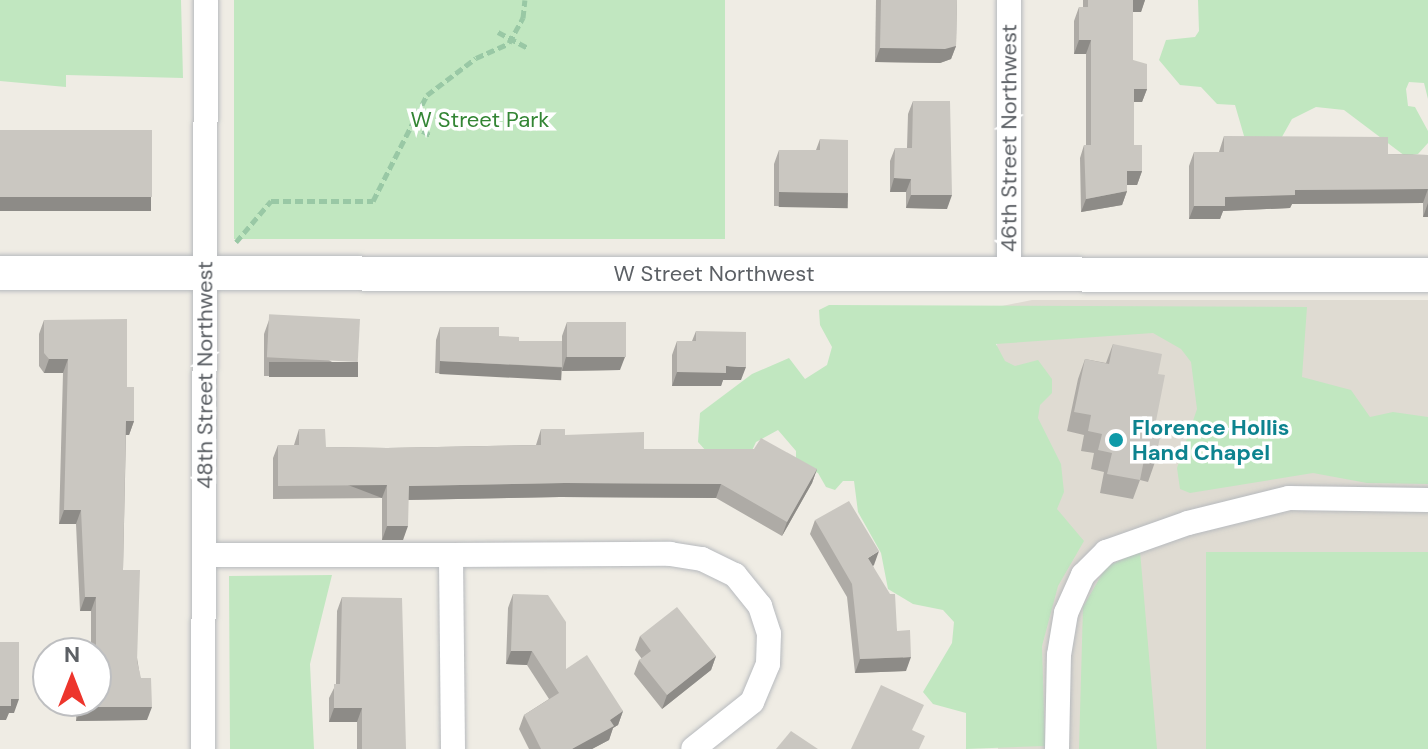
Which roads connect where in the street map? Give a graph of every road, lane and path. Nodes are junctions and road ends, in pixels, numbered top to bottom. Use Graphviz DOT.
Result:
graph roads {
  1 [pos="206,0"];
  2 [pos="525,0"];
  3 [pos="1009,0"];
  4 [pos="498,32"];
  5 [pos="511,39"];
  6 [pos="528,48"];
  7 [pos="412,125"];
  8 [pos="432,136"];
  9 [pos="236,242"];
  10 [pos="0,273"];
  11 [pos="205,273"];
  12 [pos="1428,275"];
  13 [pos="1009,276"];
  14 [pos="1428,500"];
  15 [pos="205,555"];
  16 [pos="451,555"];
  17 [pos="203,749"];
  18 [pos="453,749"];
  19 [pos="693,749"];
  20 [pos="1057,749"];
  1 -- 11 [label="street, 48th Street Northwest"];
  2 -- 5 [label="path, bridge"];
  3 -- 13 [label="street, 46th Street Northwest"];
  4 -- 5 [label="path"];
  5 -- 6 [label="path"];
  5 -- 7 [label="path, bridge"];
  7 -- 8 [label="path"];
  7 -- 9 [label="path, bridge"];
  10 -- 11 [label="street, W Street Northwest"];
  11 -- 13 [label="street, W Street Northwest"];
  11 -- 15 [label="street, 48th Street Northwest"];
  12 -- 13 [label="street, W Street Northwest"];
  14 -- 20 [label="street"];
  15 -- 16 [label="street"];
  15 -- 17 [label="street, 48th Street Northwest"];
  16 -- 18 [label="street"];
  16 -- 19 [label="street"];
}
